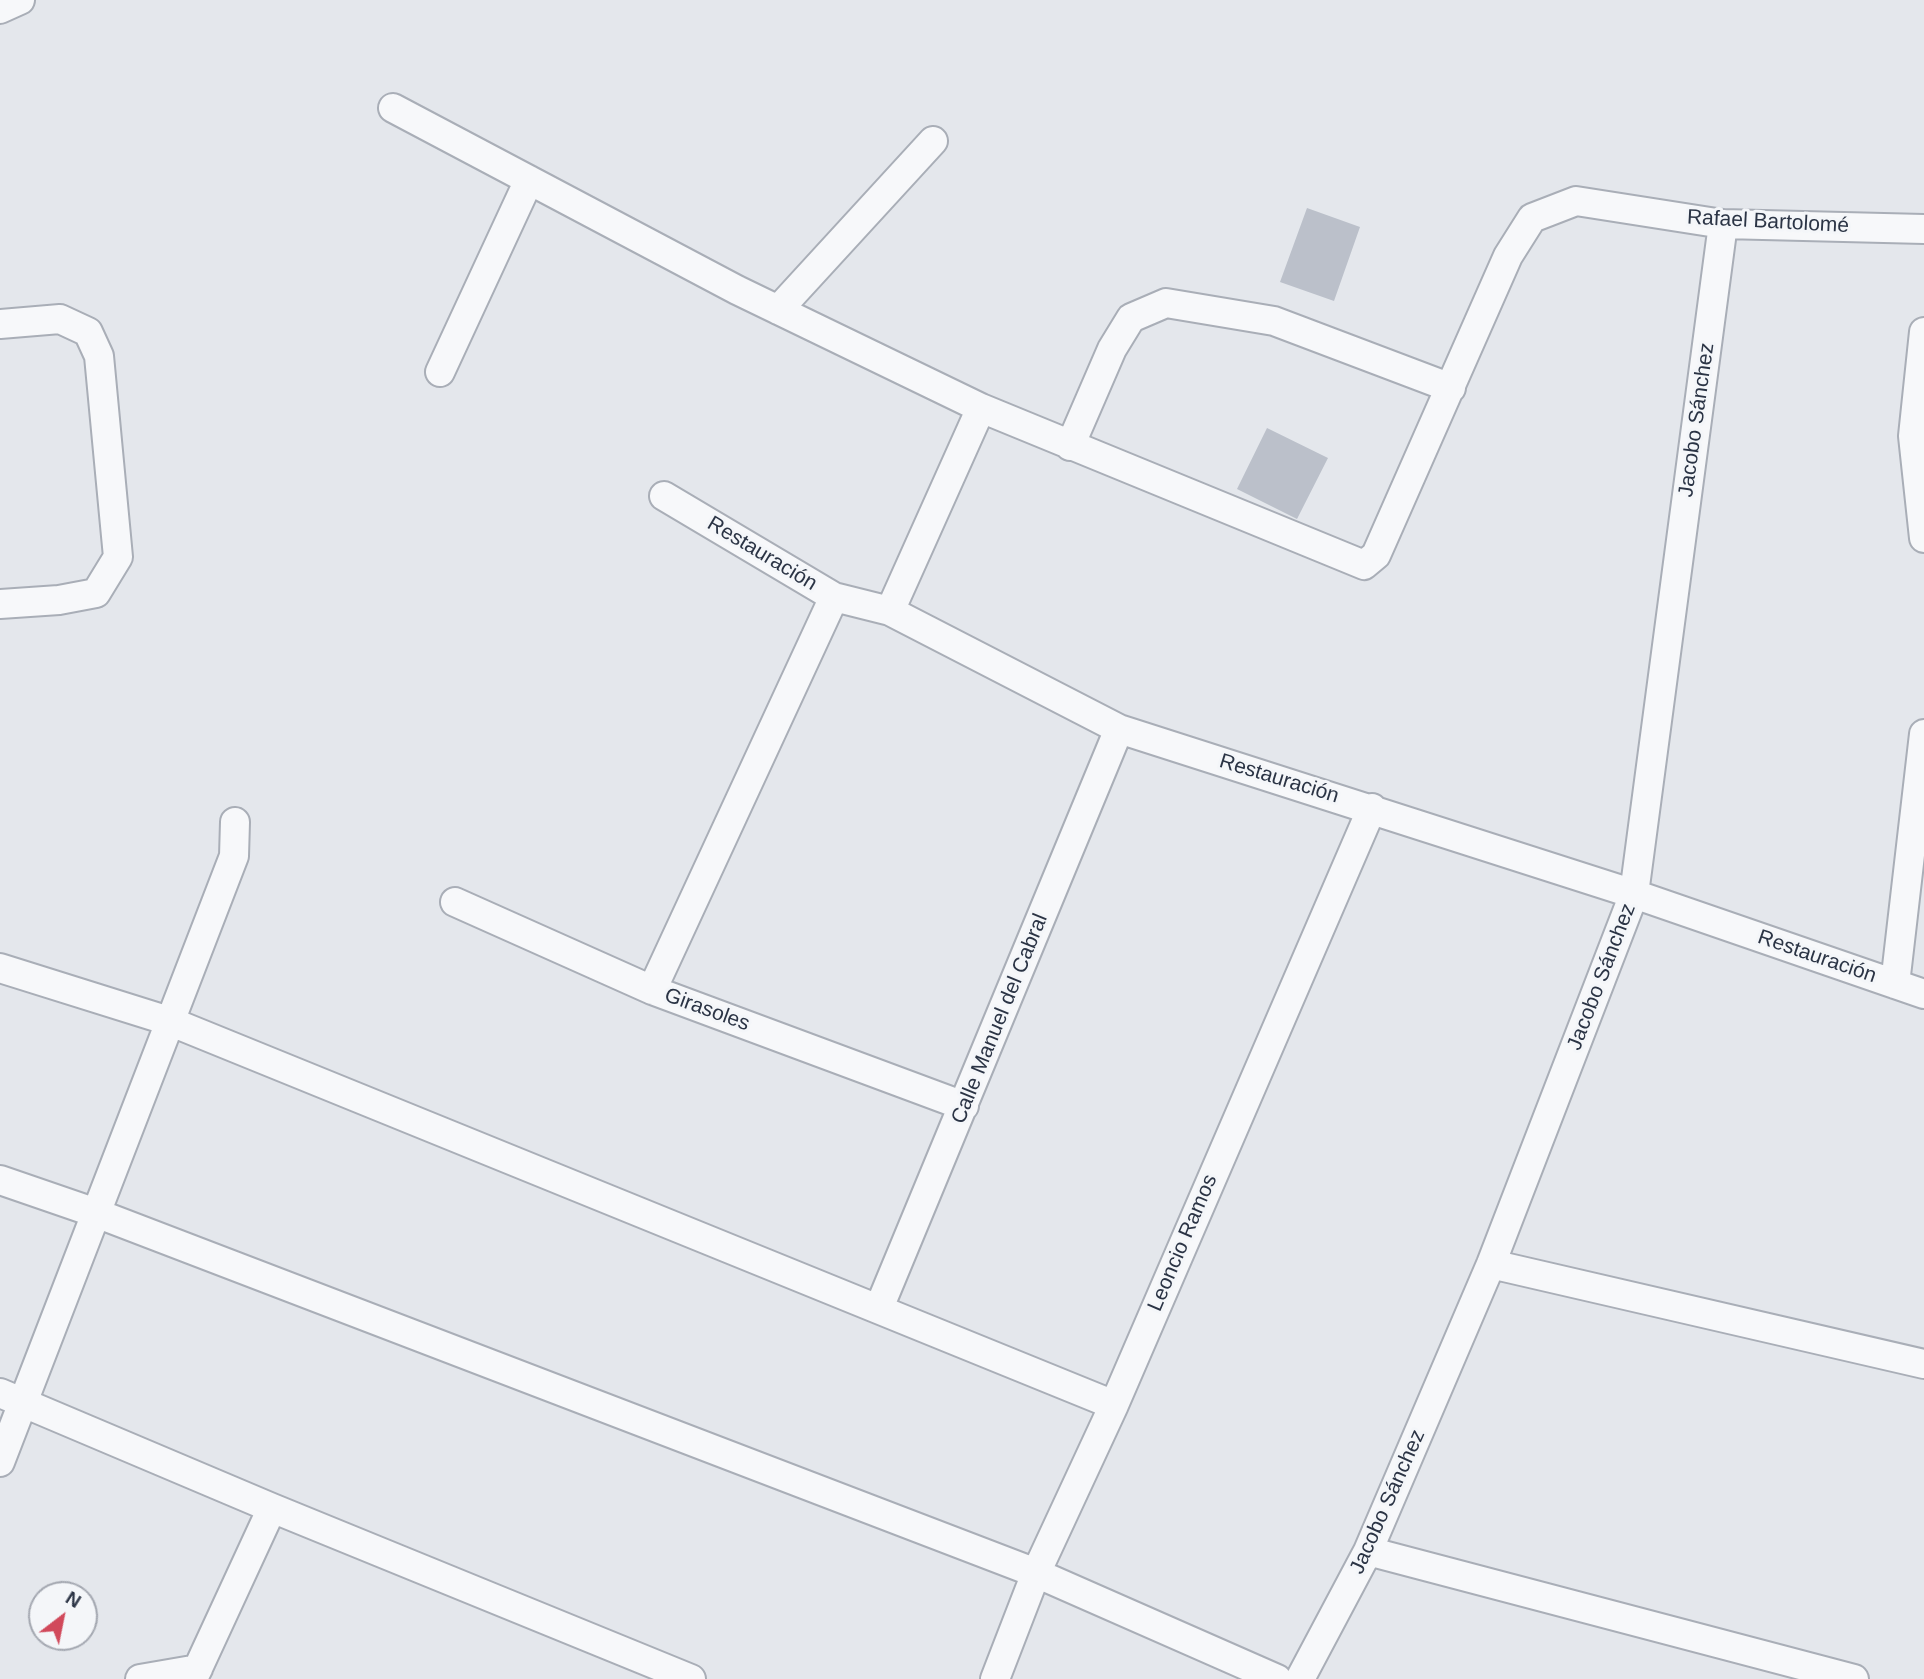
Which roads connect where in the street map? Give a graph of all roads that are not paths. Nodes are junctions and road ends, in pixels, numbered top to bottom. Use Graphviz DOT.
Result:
graph roads {
  1 [pos="20,0"];
  2 [pos="0,9"];
  3 [pos="393,108"];
  4 [pos="933,141"];
  5 [pos="529,180"];
  6 [pos="1723,224"];
  7 [pos="1924,229"];
  8 [pos="778,310"];
  9 [pos="0,324"];
  10 [pos="1924,332"];
  11 [pos="440,372"];
  12 [pos="1451,388"];
  13 [pos="981,408"];
  14 [pos="1070,446"];
  15 [pos="664,496"];
  16 [pos="1924,538"];
  17 [pos="834,597"];
  18 [pos="0,604"];
  19 [pos="890,611"];
  20 [pos="1119,729"];
  21 [pos="1924,734"];
  22 [pos="1372,808"];
  23 [pos="235,822"];
  24 [pos="1634,894"];
  25 [pos="455,902"];
  26 [pos="0,968"];
  27 [pos="1895,984"];
  28 [pos="652,990"];
  29 [pos="1924,994"];
  30 [pos="169,1021"];
  31 [pos="964,1106"];
  32 [pos="0,1180"];
  33 [pos="96,1213"];
  34 [pos="1491,1264"];
  35 [pos="879,1308"];
  36 [pos="1924,1364"];
  37 [pos="12,1397"];
  38 [pos="1114,1405"];
  39 [pos="0,1462"];
  40 [pos="272,1508"];
  41 [pos="1368,1551"];
  42 [pos="1036,1573"];
  43 [pos="196,1674"];
  44 [pos="140,1679"];
  45 [pos="691,1679"];
  46 [pos="995,1679"];
  47 [pos="1277,1679"];
  48 [pos="1300,1679"];
  49 [pos="1854,1679"];
  1 -- 2 [label="street"];
  3 -- 5 [label="street"];
  4 -- 8 [label="street"];
  5 -- 8 [label="street"];
  5 -- 11 [label="street"];
  6 -- 7 [label="street, Rafael Bartolomé"];
  6 -- 12 [label="street, Rafael Bartolomé"];
  6 -- 24 [label="street, Jacobo Sánchez"];
  8 -- 13 [label="street"];
  9 -- 18 [label="street"];
  10 -- 16 [label="street"];
  12 -- 14 [label="street"];
  12 -- 14 [label="street"];
  13 -- 14 [label="street"];
  13 -- 19 [label="street"];
  15 -- 17 [label="street, Restauración"];
  17 -- 19 [label="street, Restauración"];
  17 -- 28 [label="street"];
  19 -- 20 [label="street, Restauración"];
  20 -- 22 [label="street, Restauración"];
  20 -- 31 [label="street, Calle Manuel del Cabral"];
  21 -- 27 [label="street"];
  22 -- 24 [label="street, Restauración"];
  22 -- 38 [label="street, Leoncio Ramos"];
  23 -- 30 [label="street"];
  24 -- 27 [label="street, Restauración"];
  24 -- 34 [label="street, Jacobo Sánchez"];
  25 -- 28 [label="street, Girasoles"];
  26 -- 30 [label="street"];
  27 -- 29 [label="street, Restauración"];
  28 -- 31 [label="street, Girasoles"];
  30 -- 33 [label="street"];
  30 -- 35 [label="street"];
  31 -- 35 [label="street, Calle Manuel del Cabral"];
  32 -- 33 [label="street"];
  33 -- 37 [label="street"];
  33 -- 42 [label="street"];
  34 -- 36 [label="street"];
  34 -- 41 [label="street, Jacobo Sánchez"];
  35 -- 38 [label="street"];
  37 -- 39 [label="street"];
  37 -- 40 [label="street"];
  38 -- 42 [label="street, Leoncio Ramos"];
  40 -- 43 [label="street"];
  40 -- 45 [label="street"];
  41 -- 48 [label="street, Jacobo Sánchez"];
  41 -- 49 [label="street"];
  42 -- 46 [label="street, Leoncio Ramos"];
  42 -- 47 [label="street"];
  43 -- 44 [label="street"];
}
